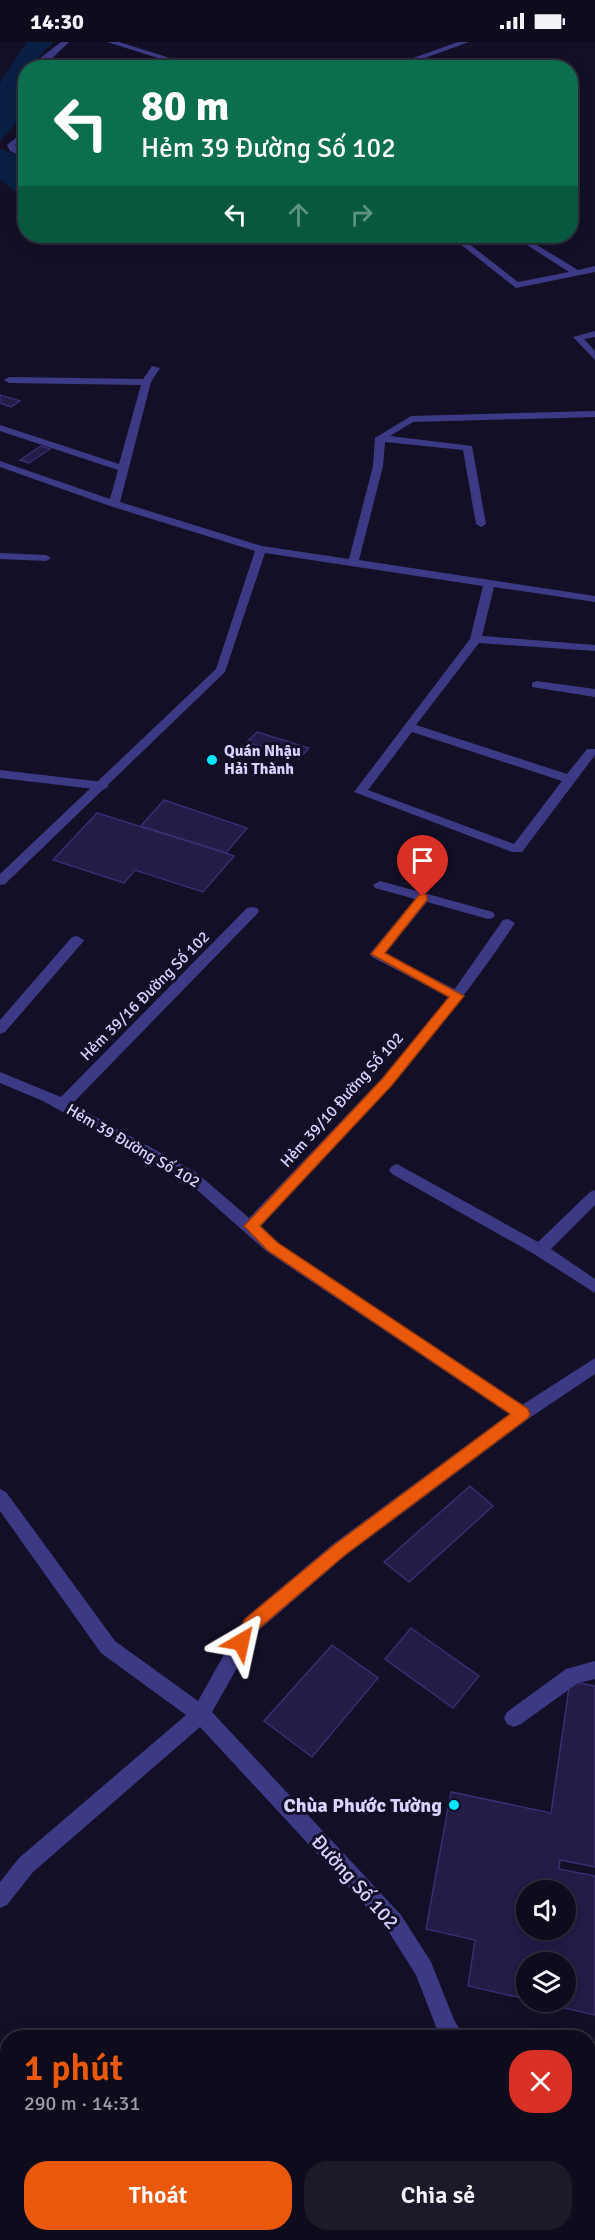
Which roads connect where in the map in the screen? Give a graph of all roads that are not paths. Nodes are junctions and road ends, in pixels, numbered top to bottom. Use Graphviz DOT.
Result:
graph roads {
  1 [pos="65,42"];
  2 [pos="111,42"];
  3 [pos="465,42"];
  4 [pos="43,60"];
  5 [pos="173,60"];
  6 [pos="412,60"];
  7 [pos="18,138"];
  8 [pos="18,152"];
  9 [pos="463,243"];
  10 [pos="528,243"];
  11 [pos="595,269"];
  12 [pos="577,273"];
  13 [pos="595,334"];
  14 [pos="595,357"];
  15 [pos="156,368"];
  16 [pos="9,380"];
  17 [pos="146,382"];
  18 [pos="595,414"];
  19 [pos="0,428"];
  20 [pos="380,438"];
  21 [pos="0,464"];
  22 [pos="121,468"];
  23 [pos="114,504"];
  24 [pos="481,524"];
  25 [pos="261,549"];
  26 [pos="0,556"];
  27 [pos="46,558"];
  28 [pos="353,563"];
  29 [pos="489,583"];
  30 [pos="595,599"];
  31 [pos="476,639"];
  32 [pos="595,648"];
  33 [pos="536,685"];
  34 [pos="595,693"];
  35 [pos="409,727"];
  36 [pos="591,752"];
  37 [pos="0,774"];
  38 [pos="569,779"];
  39 [pos="102,786"];
  40 [pos="0,881"];
  41 [pos="380,885"];
  42 [pos="423,897"];
  43 [pos="252,911"];
  44 [pos="488,915"];
  45 [pos="508,923"];
  46 [pos="77,940"];
  47 [pos="457,996"];
  48 [pos="0,1029"];
  49 [pos="3,1083"];
  50 [pos="62,1105"];
  51 [pos="397,1170"];
  52 [pos="595,1196"];
  53 [pos="251,1226"];
  54 [pos="540,1250"];
  55 [pos="595,1287"];
  56 [pos="595,1365"];
  57 [pos="522,1414"];
  58 [pos="0,1497"];
  59 [pos="595,1671"];
  60 [pos="201,1714"];
  61 [pos="514,1718"];
  62 [pos="0,1898"];
  63 [pos="449,2030"];
  1 -- 4 [label="street"];
  2 -- 5 [label="street"];
  3 -- 6 [label="street"];
  7 -- 8 [label="street"];
  9 -- 12 [label="street"];
  10 -- 12 [label="street"];
  11 -- 12 [label="street"];
  13 -- 14 [label="street"];
  15 -- 17 [label="street"];
  16 -- 17 [label="street"];
  17 -- 22 [label="street"];
  18 -- 20 [label="street"];
  19 -- 22 [label="street"];
  20 -- 24 [label="street"];
  20 -- 28 [label="street"];
  21 -- 23 [label="street"];
  22 -- 23 [label="street"];
  23 -- 25 [label="street"];
  25 -- 28 [label="street"];
  25 -- 39 [label="street"];
  26 -- 27 [label="street"];
  28 -- 29 [label="street"];
  29 -- 30 [label="street"];
  29 -- 31 [label="street"];
  31 -- 32 [label="street"];
  31 -- 35 [label="street"];
  33 -- 34 [label="street"];
  35 -- 38 [label="street"];
  35 -- 38 [label="street"];
  36 -- 38 [label="street"];
  37 -- 39 [label="street"];
  39 -- 40 [label="street"];
  41 -- 42 [label="street"];
  42 -- 44 [label="street"];
  42 -- 47 [label="street"];
  43 -- 50 [label="street, Hẻm 39/16 Đường Số 102"];
  45 -- 47 [label="street, Hẻm 39/10 Đường Số 102"];
  46 -- 48 [label="street"];
  47 -- 53 [label="street, Hẻm 39/10 Đường Số 102"];
  49 -- 50 [label="street, Hẻm 39 Đường Số 102"];
  50 -- 53 [label="street, Hẻm 39 Đường Số 102"];
  51 -- 54 [label="street"];
  52 -- 54 [label="street"];
  53 -- 57 [label="street, Hẻm 39 Đường Số 102"];
  54 -- 55 [label="street"];
  56 -- 57 [label="street"];
  57 -- 60 [label="street"];
  58 -- 60 [label="street, Đường Số 102"];
  59 -- 61 [label="street"];
  60 -- 62 [label="street"];
  60 -- 63 [label="street, Đường Số 102"];
}
